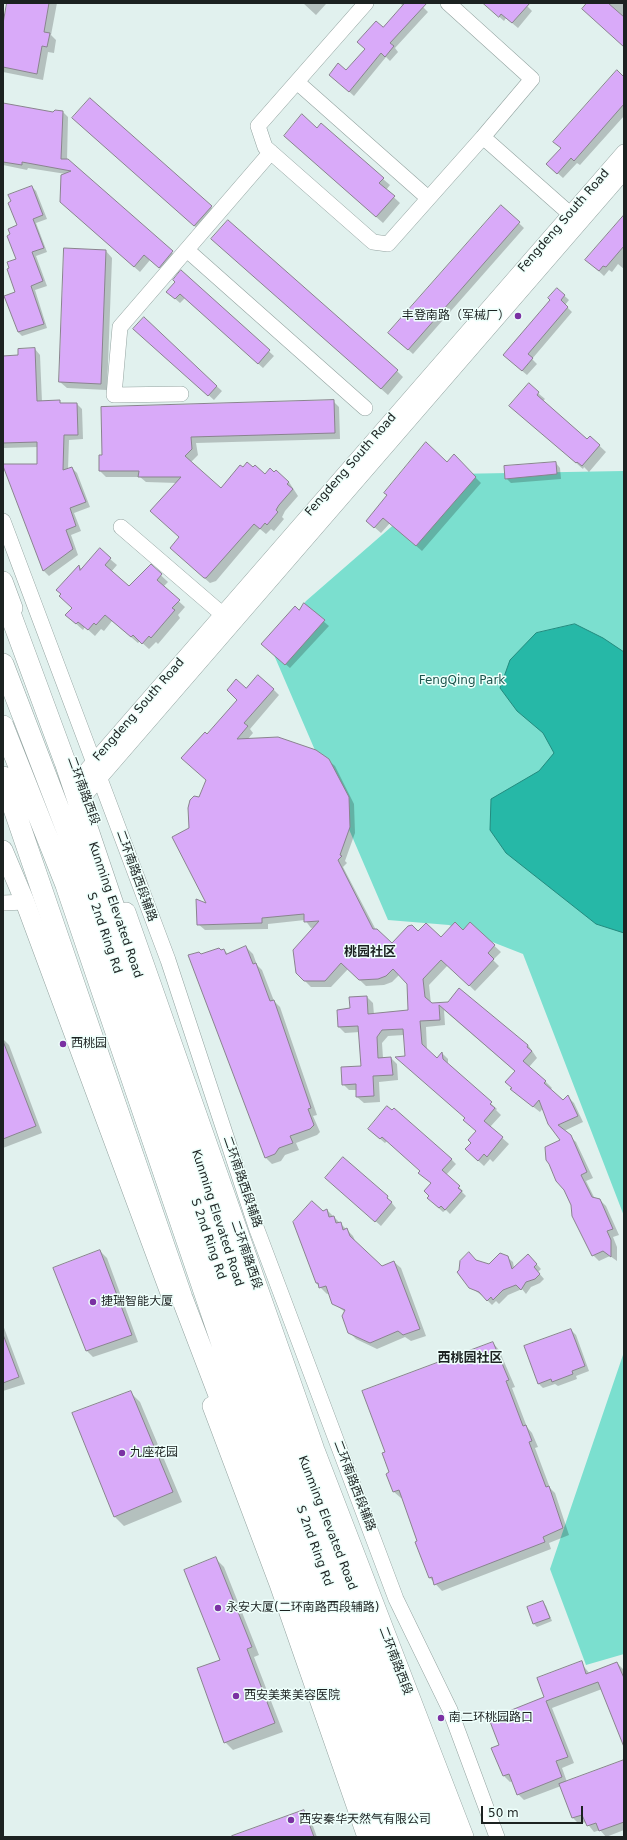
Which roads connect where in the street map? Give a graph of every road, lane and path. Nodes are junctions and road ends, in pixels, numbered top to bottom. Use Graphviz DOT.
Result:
graph roads {
  1 [pos="366,3"];
  2 [pos="448,3"];
  3 [pos="297,82"];
  4 [pos="483,136"];
  5 [pos="271,152"];
  6 [pos="624,152"];
  7 [pos="624,172"];
  8 [pos="428,198"];
  9 [pos="570,214"];
  10 [pos="187,250"];
  11 [pos="181,394"];
  12 [pos="365,408"];
  13 [pos="3,521"];
  14 [pos="121,526"];
  15 [pos="3,581"];
  16 [pos="3,594"];
  17 [pos="222,614"];
  18 [pos="3,664"];
  19 [pos="3,726"];
  20 [pos="94,762"];
  21 [pos="3,777"];
  22 [pos="100,778"];
  23 [pos="82,787"];
  24 [pos="3,850"];
  25 [pos="25,902"];
  26 [pos="3,903"];
  27 [pos="366,1837"];
  28 [pos="383,1837"];
  29 [pos="404,1837"];
  30 [pos="424,1837"];
  31 [pos="444,1837"];
  32 [pos="464,1837"];
  33 [pos="497,1837"];
  1 -- 3 [label="street"];
  2 -- 4 [label="street"];
  3 -- 5 [label="street"];
  3 -- 8 [label="street"];
  4 -- 8 [label="street"];
  4 -- 9 [label="street"];
  5 -- 8 [label="street"];
  5 -- 10 [label="street"];
  6 -- 9 [label="street, Fengdeng South Road"];
  7 -- 22 [label="street, Fengdeng South Road"];
  9 -- 17 [label="street, Fengdeng South Road"];
  10 -- 11 [label="street"];
  10 -- 12 [label="street"];
  13 -- 20 [label="street, 二环南路西段辅路"];
  14 -- 17 [label="street"];
  15 -- 23 [label="main road, 二环南路西段"];
  16 -- 31 [label="highway, Kunming Elevated Road"];
  17 -- 20 [label="street, Fengdeng South Road"];
  18 -- 30 [label="highway, S 2nd Ring Rd"];
  19 -- 29 [label="highway, S 2nd Ring Rd"];
  20 -- 22 [label="street, 二环南路西段辅路"];
  20 -- 23 [label="street, Fengdeng South Road"];
  21 -- 28 [label="highway"];
  22 -- 23 [label="street, Fengdeng South Road"];
  22 -- 33 [label="street, 二环南路西段辅路"];
  23 -- 32 [label="main road, 二环南路西段"];
  24 -- 25 [label="main road"];
  25 -- 26 [label="street"];
  25 -- 27 [label="main road"];
}
